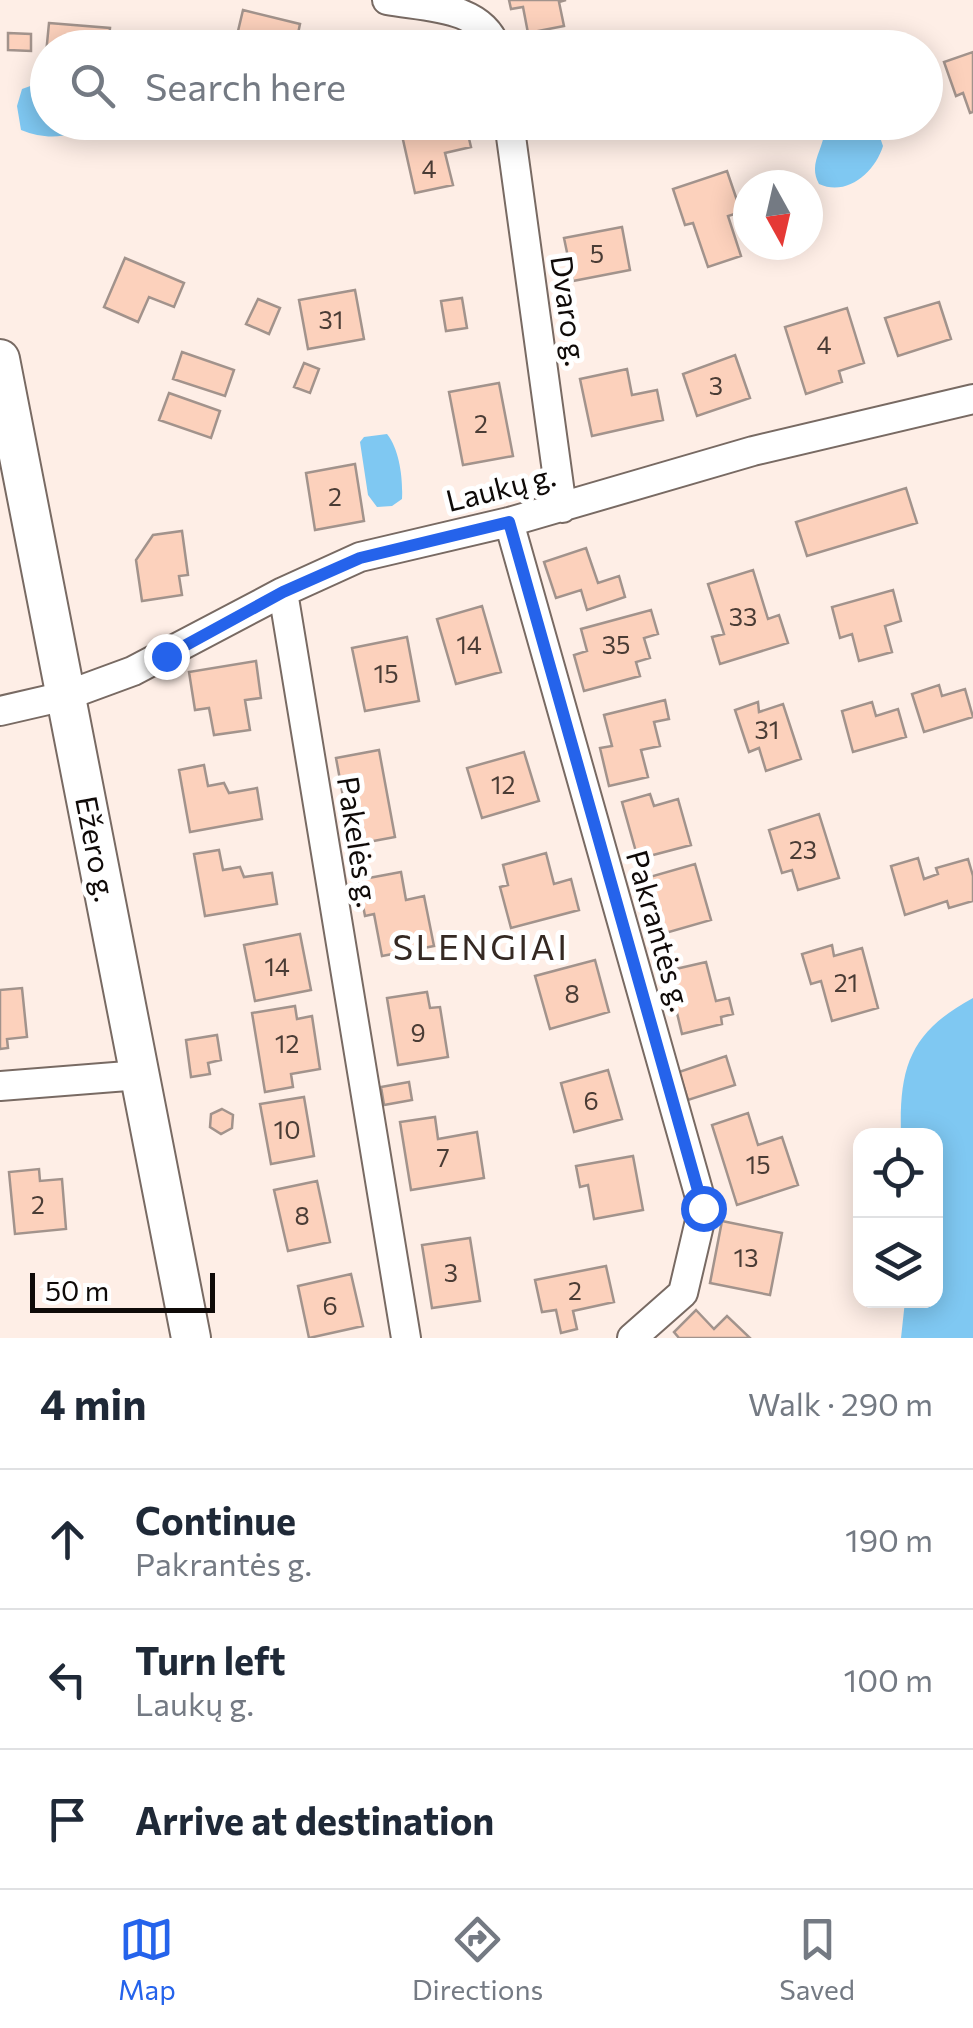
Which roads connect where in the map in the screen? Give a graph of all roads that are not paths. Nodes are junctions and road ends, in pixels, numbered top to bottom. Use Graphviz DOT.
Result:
graph roads {
  1 [pos="387,0"];
  2 [pos="486,30"];
  3 [pos="511,140"];
  4 [pos="0,359"];
  5 [pos="973,399"];
  6 [pos="562,508"];
  7 [pos="509,522"];
  8 [pos="283,592"];
  9 [pos="65,696"];
  10 [pos="0,711"];
  11 [pos="140,1076"];
  12 [pos="0,1086"];
  13 [pos="191,1338"];
  14 [pos="406,1338"];
  15 [pos="632,1338"];
  1 -- 2 [label="street"];
  3 -- 6 [label="street, Dvaro g."];
  4 -- 9 [label="main road, Ežero g."];
  5 -- 6 [label="street, Laukų g."];
  6 -- 7 [label="street, Laukų g."];
  7 -- 8 [label="street, Laukų g."];
  7 -- 15 [label="street, Pakrantės g."];
  8 -- 9 [label="street, Laukų g."];
  8 -- 14 [label="street, Pakelės g."];
  9 -- 10 [label="street, Laukų g."];
  9 -- 11 [label="main road, Ežero g."];
  11 -- 12 [label="street"];
  11 -- 13 [label="main road, Ežero g."];
}
